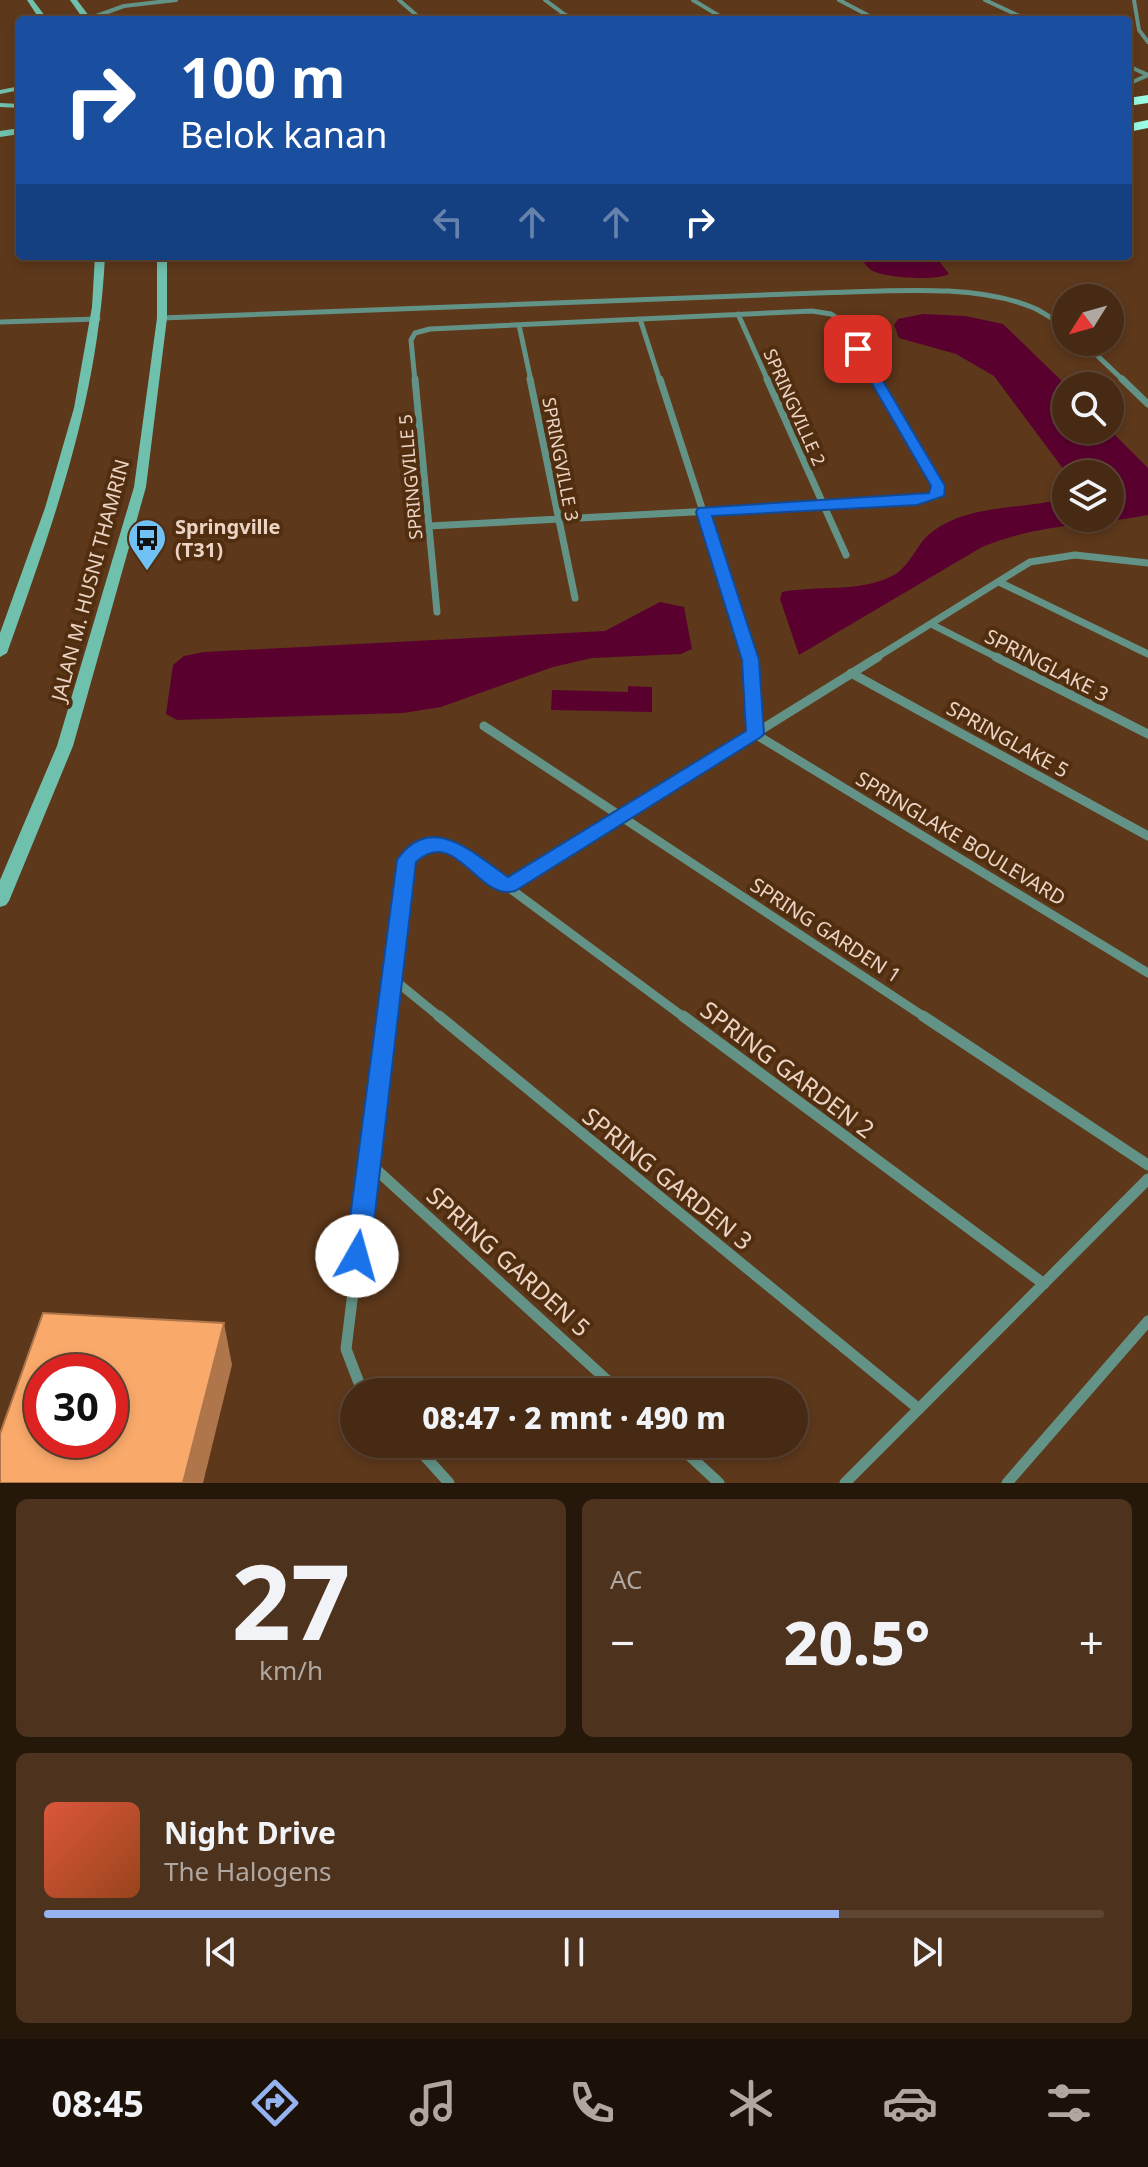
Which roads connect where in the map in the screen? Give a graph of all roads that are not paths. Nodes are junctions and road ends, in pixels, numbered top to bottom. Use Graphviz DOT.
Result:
graph roads {
  1 [pos="176,0"];
  2 [pos="399,0"];
  3 [pos="545,0"];
  4 [pos="693,0"];
  5 [pos="839,0"];
  6 [pos="985,0"];
  7 [pos="1133,0"];
  8 [pos="566,15"];
  9 [pos="98,16"];
  10 [pos="417,16"];
  11 [pos="557,16"];
  12 [pos="719,16"];
  13 [pos="869,16"];
  14 [pos="1019,16"];
  15 [pos="1148,42"];
  16 [pos="100,260"];
  17 [pos="162,260"];
  18 [pos="738,314"];
  19 [pos="162,318"];
  20 [pos="98,319"];
  21 [pos="640,319"];
  22 [pos="1052,319"];
  23 [pos="0,322"];
  24 [pos="519,325"];
  25 [pos="1098,356"];
  26 [pos="1148,404"];
  27 [pos="824,505"];
  28 [pos="703,512"];
  29 [pos="559,519"];
  30 [pos="429,526"];
  31 [pos="846,555"];
  32 [pos="1148,563"];
  33 [pos="999,582"];
  34 [pos="575,598"];
  35 [pos="437,612"];
  36 [pos="931,624"];
  37 [pos="0,653"];
  38 [pos="1148,654"];
  39 [pos="851,673"];
  40 [pos="484,726"];
  41 [pos="755,734"];
  42 [pos="1148,734"];
  43 [pos="621,816"];
  44 [pos="1148,836"];
  45 [pos="508,887"];
  46 [pos="0,901"];
  47 [pos="1148,973"];
  48 [pos="392,978"];
  49 [pos="369,1163"];
  50 [pos="1148,1165"];
  51 [pos="1148,1179"];
  52 [pos="1044,1284"];
  53 [pos="1148,1321"];
  54 [pos="357,1378"];
  55 [pos="605,1378"];
  56 [pos="919,1409"];
  57 [pos="427,1458"];
  58 [pos="692,1458"];
  59 [pos="449,1483"];
  60 [pos="719,1483"];
  61 [pos="845,1483"];
  62 [pos="1007,1483"];
  1 -- 9 [label="street"];
  2 -- 10 [label="street"];
  3 -- 8 [label="street"];
  4 -- 12 [label="street"];
  5 -- 13 [label="street"];
  6 -- 14 [label="street"];
  7 -- 15 [label="street"];
  8 -- 11 [label="street"];
  16 -- 20 [label="main road"];
  17 -- 19 [label="main road, JALAN M. HUSNI THAMRIN"];
  18 -- 21 [label="street"];
  18 -- 27 [label="street, SPRINGVILLE 2"];
  18 -- 27 [label="street"];
  19 -- 22 [label="street"];
  19 -- 46 [label="main road, JALAN M. HUSNI THAMRIN"];
  20 -- 23 [label="street"];
  20 -- 37 [label="main road"];
  21 -- 24 [label="street"];
  21 -- 28 [label="street"];
  24 -- 29 [label="street, SPRINGVILLE 3"];
  24 -- 30 [label="street, SPRINGVILLE 5"];
  25 -- 26 [label="street"];
  27 -- 28 [label="street"];
  27 -- 31 [label="street, SPRINGVILLE 2"];
  28 -- 29 [label="street"];
  28 -- 41 [label="street"];
  29 -- 30 [label="street"];
  29 -- 34 [label="street, SPRINGVILLE 3"];
  30 -- 35 [label="street, SPRINGVILLE 5"];
  32 -- 33 [label="street"];
  33 -- 36 [label="street"];
  33 -- 38 [label="street"];
  36 -- 39 [label="street"];
  36 -- 42 [label="street, SPRINGLAKE 3"];
  39 -- 41 [label="street"];
  39 -- 44 [label="street, SPRINGLAKE 5"];
  40 -- 43 [label="street, SPRING GARDEN 1"];
  41 -- 43 [label="street"];
  41 -- 47 [label="street, SPRINGLAKE BOULEVARD"];
  43 -- 45 [label="street"];
  43 -- 50 [label="street, SPRING GARDEN 1"];
  45 -- 48 [label="street, SPRING GARDEN 2"];
  45 -- 52 [label="street, SPRING GARDEN 2"];
  48 -- 49 [label="street, SPRING GARDEN 2"];
  48 -- 56 [label="street, SPRING GARDEN 3"];
  49 -- 54 [label="street, SPRING GARDEN 2"];
  49 -- 55 [label="street, SPRING GARDEN 5"];
  51 -- 52 [label="street"];
  52 -- 56 [label="street"];
  53 -- 62 [label="street"];
  56 -- 61 [label="street"];
  57 -- 59 [label="street"];
  58 -- 60 [label="street"];
}
